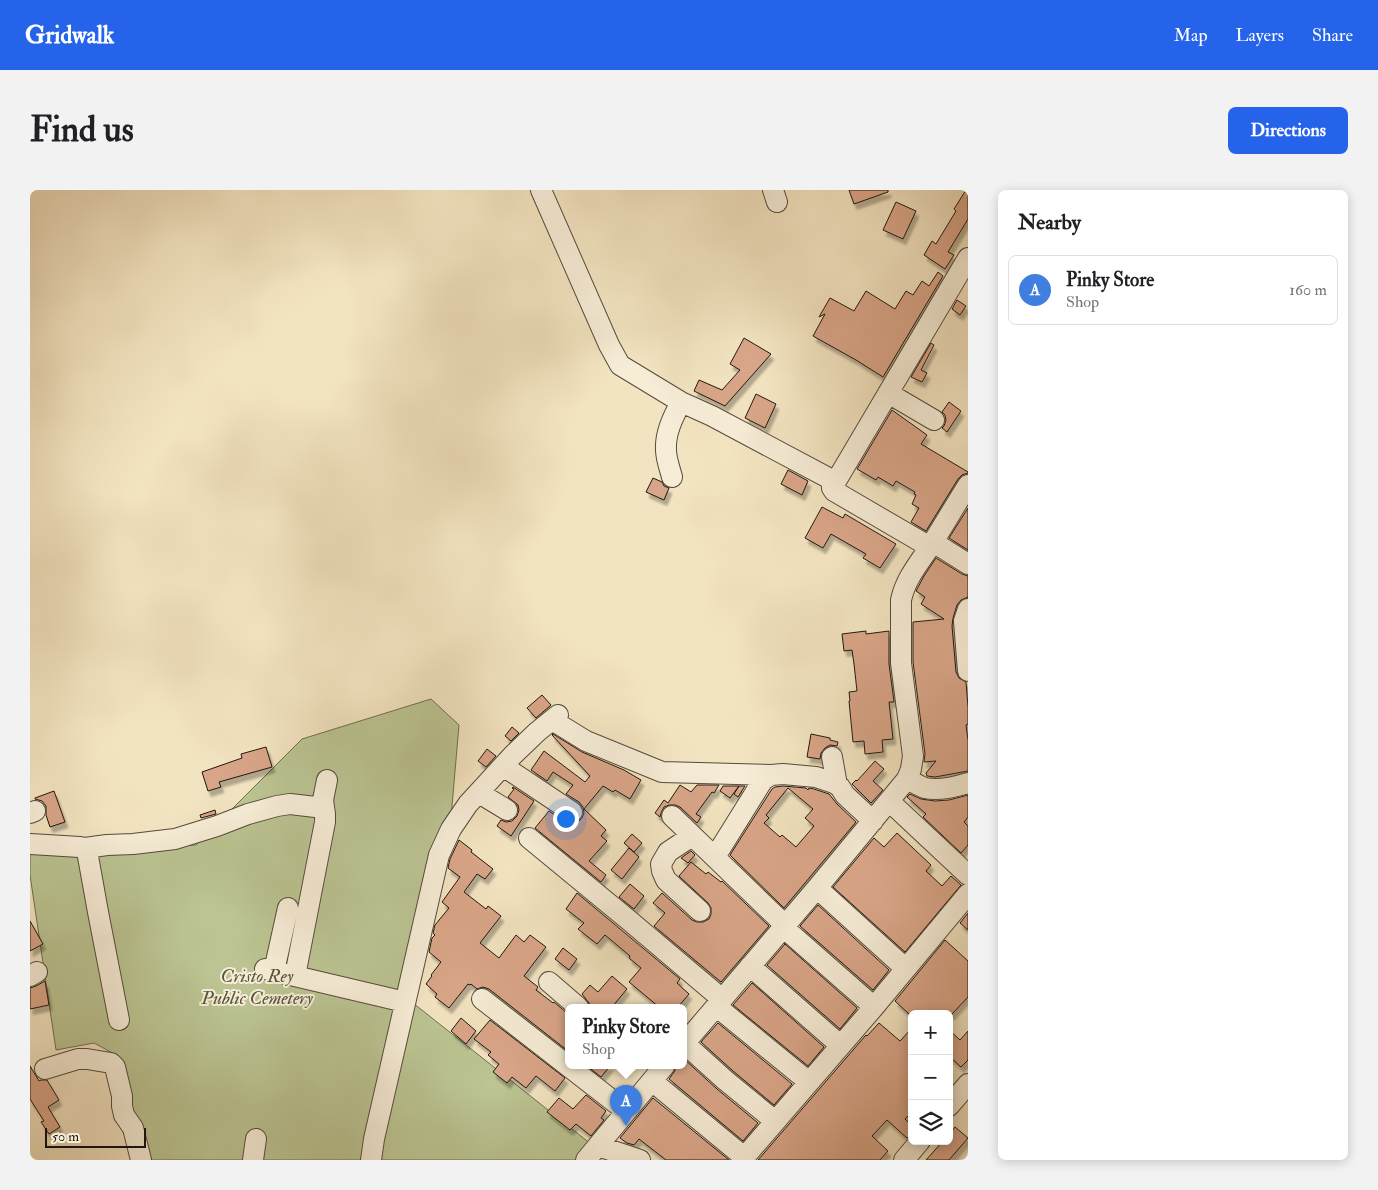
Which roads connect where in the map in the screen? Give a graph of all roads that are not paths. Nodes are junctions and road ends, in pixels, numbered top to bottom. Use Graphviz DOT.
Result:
graph roads {
  1 [pos="541,190"];
  2 [pos="968,258"];
  3 [pos="888,393"];
  4 [pos="681,402"];
  5 [pos="934,420"];
  6 [pos="672,477"];
  7 [pos="836,482"];
  8 [pos="968,485"];
  9 [pos="931,545"];
  10 [pos="968,564"];
  11 [pos="968,610"];
  12 [pos="968,671"];
  13 [pos="832,757"];
  14 [pos="503,766"];
  15 [pos="771,775"];
  16 [pos="907,779"];
  17 [pos="327,780"];
  18 [pos="968,783"];
  19 [pos="837,785"];
  20 [pos="479,793"];
  21 [pos="889,801"];
  22 [pos="324,808"];
  23 [pos="507,810"];
  24 [pos="572,812"];
  25 [pos="672,816"];
  26 [pos="873,821"];
  27 [pos="692,836"];
  28 [pos="530,838"];
  29 [pos="30,844"];
  30 [pos="85,848"];
  31 [pos="715,857"];
  32 [pos="968,875"];
  33 [pos="817,888"];
  34 [pos="968,894"];
  35 [pos="288,908"];
  36 [pos="700,911"];
  37 [pos="784,926"];
  38 [pos="750,966"];
  39 [pos="905,968"];
  40 [pos="295,976"];
  41 [pos="549,982"];
  42 [pos="482,1000"];
  43 [pos="405,1002"];
  44 [pos="719,1003"];
  45 [pos="575,1004"];
  46 [pos="874,1007"];
  47 [pos="119,1020"];
  48 [pos="687,1040"];
  49 [pos="840,1045"];
  50 [pos="687,1047"];
  51 [pos="565,1064"];
  52 [pos="45,1069"];
  53 [pos="572,1069"];
  54 [pos="657,1070"];
  55 [pos="809,1082"];
  56 [pos="968,1084"];
  57 [pos="953,1101"];
  58 [pos="626,1111"];
  59 [pos="775,1121"];
  60 [pos="256,1139"];
  61 [pos="592,1153"];
  62 [pos="743,1159"];
  63 [pos="141,1160"];
  64 [pos="254,1160"];
  65 [pos="371,1160"];
  66 [pos="640,1160"];
  1 -- 4 [label="street"];
  2 -- 3 [label="street"];
  3 -- 5 [label="street"];
  3 -- 7 [label="street"];
  4 -- 6 [label="street"];
  4 -- 7 [label="street"];
  7 -- 9 [label="street"];
  8 -- 9 [label="street"];
  9 -- 10 [label="street"];
  9 -- 16 [label="street"];
  11 -- 12 [label="street"];
  13 -- 19 [label="street"];
  14 -- 15 [label="street"];
  14 -- 20 [label="street"];
  14 -- 24 [label="street"];
  15 -- 19 [label="street"];
  15 -- 31 [label="street"];
  16 -- 18 [label="street"];
  16 -- 21 [label="street"];
  17 -- 22 [label="street"];
  19 -- 26 [label="street"];
  20 -- 23 [label="street"];
  20 -- 43 [label="street"];
  21 -- 26 [label="street"];
  21 -- 32 [label="street"];
  22 -- 30 [label="street"];
  22 -- 40 [label="street"];
  25 -- 27 [label="street"];
  26 -- 33 [label="street"];
  27 -- 31 [label="street"];
  27 -- 36 [label="street"];
  28 -- 44 [label="street"];
  29 -- 30 [label="street"];
  30 -- 47 [label="street"];
  31 -- 37 [label="street"];
  33 -- 37 [label="street"];
  33 -- 39 [label="street"];
  34 -- 39 [label="street"];
  35 -- 40 [label="street"];
  37 -- 38 [label="street"];
  37 -- 46 [label="street"];
  38 -- 44 [label="street"];
  38 -- 49 [label="street"];
  39 -- 46 [label="street"];
  40 -- 43 [label="street"];
  41 -- 45 [label="street"];
  42 -- 51 [label="street"];
  43 -- 65 [label="street"];
  44 -- 48 [label="street"];
  44 -- 55 [label="street"];
  46 -- 49 [label="street"];
  49 -- 55 [label="street"];
  50 -- 59 [label="street"];
  52 -- 63 [label="street"];
  53 -- 58 [label="street"];
  54 -- 58 [label="street"];
  54 -- 62 [label="street"];
  55 -- 59 [label="street"];
  56 -- 57 [label="street"];
  58 -- 61 [label="street"];
  59 -- 62 [label="street"];
  60 -- 64 [label="street"];
  61 -- 66 [label="street"];
}
